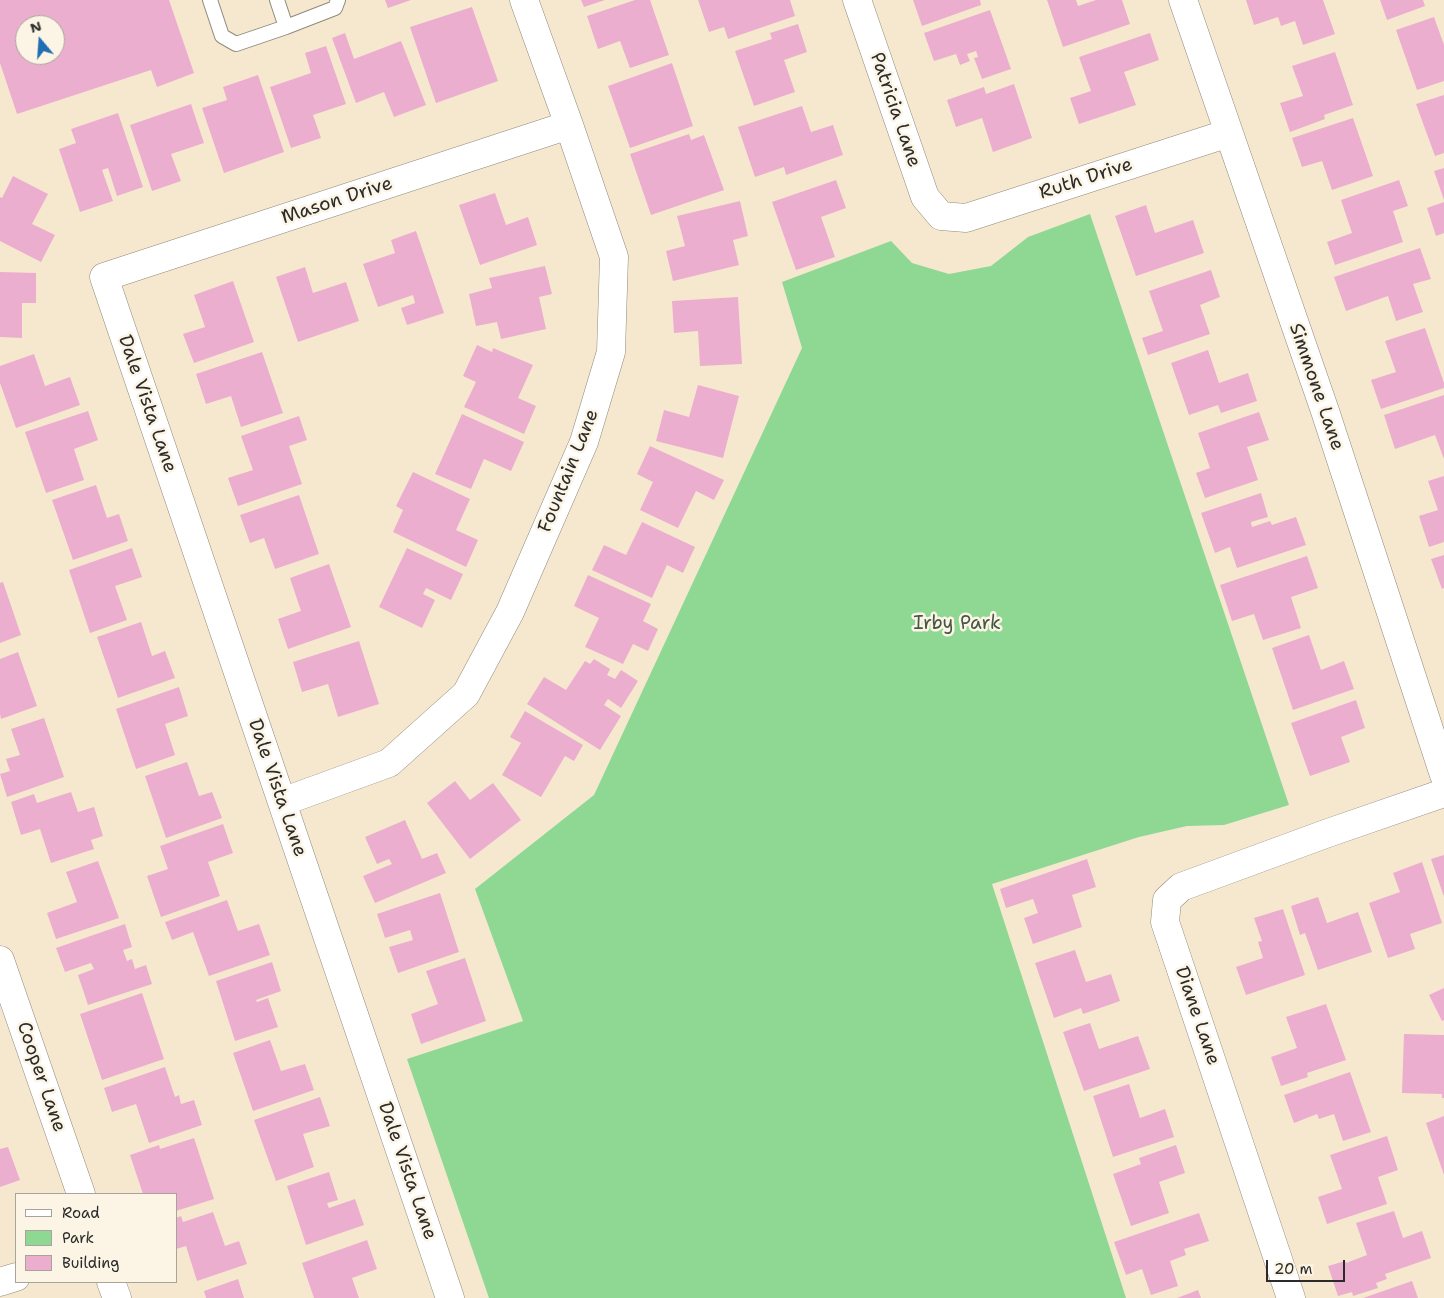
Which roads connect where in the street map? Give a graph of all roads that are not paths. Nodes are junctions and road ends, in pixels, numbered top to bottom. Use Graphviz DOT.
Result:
graph roads {
  1 [pos="210,0"];
  2 [pos="277,0"];
  3 [pos="338,0"];
  4 [pos="524,0"];
  5 [pos="857,0"];
  6 [pos="1183,0"];
  7 [pos="286,27"];
  8 [pos="569,125"];
  9 [pos="1229,133"];
  10 [pos="941,216"];
  11 [pos="104,277"];
  12 [pos="1444,775"];
  13 [pos="1444,793"];
  14 [pos="282,802"];
  15 [pos="0,960"];
  16 [pos="81,1193"];
  17 [pos="15,1277"];
  18 [pos="0,1282"];
  19 [pos="112,1283"];
  20 [pos="117,1298"];
  21 [pos="450,1298"];
  22 [pos="1291,1298"];
  1 -- 7 [label="lane"];
  2 -- 7 [label="lane"];
  3 -- 7 [label="lane"];
  4 -- 8 [label="street, Fountain Lane"];
  5 -- 10 [label="street, Patricia Lane"];
  6 -- 9 [label="street, Simmone Lane"];
  8 -- 11 [label="street, Mason Drive"];
  8 -- 14 [label="street, Fountain Lane"];
  9 -- 10 [label="street, Ruth Drive"];
  9 -- 12 [label="street, Simmone Lane"];
  11 -- 14 [label="street, Dale Vista Lane"];
  13 -- 22 [label="street, Diane Lane"];
  14 -- 21 [label="street, Dale Vista Lane"];
  15 -- 16 [label="street, Cooper Lane"];
  17 -- 18 [label="street"];
  19 -- 20 [label="street"];
}
